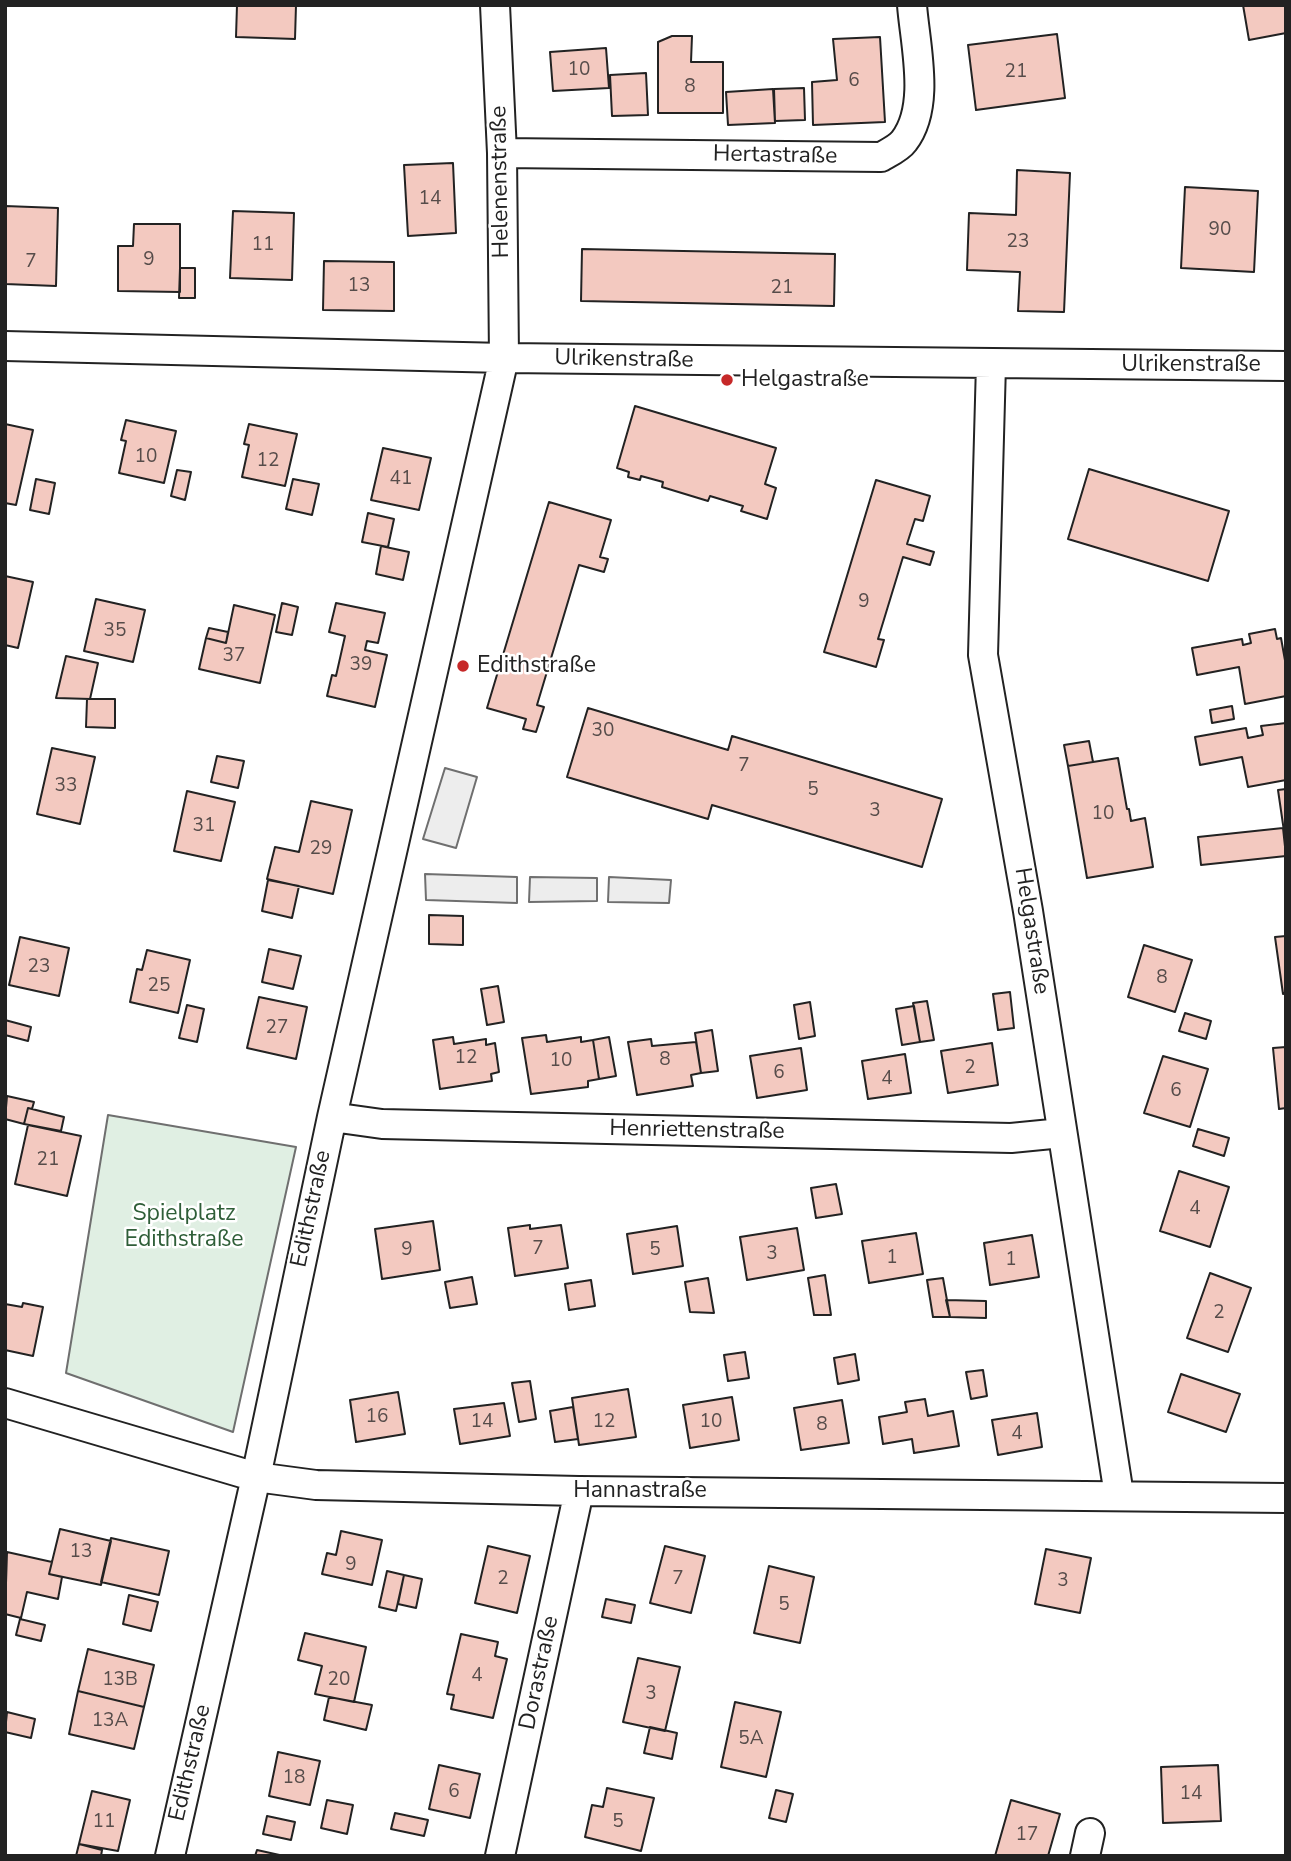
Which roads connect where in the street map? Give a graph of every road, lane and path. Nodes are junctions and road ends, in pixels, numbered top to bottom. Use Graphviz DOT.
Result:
graph roads {
  1 [pos="495,5"];
  2 [pos="912,5"];
  3 [pos="502,153"];
  4 [pos="5,346"];
  5 [pos="504,358"];
  6 [pos="991,364"];
  7 [pos="1286,366"];
  8 [pos="332,1117"];
  9 [pos="1062,1133"];
  10 [pos="5,1403"];
  11 [pos="256,1477"];
  12 [pos="579,1491"];
  13 [pos="1119,1495"];
  14 [pos="1286,1498"];
  15 [pos="170,1856"];
  16 [pos="500,1856"];
  1 -- 3 [label="street, Helenenstraße"];
  2 -- 3 [label="street, Hertastraße"];
  3 -- 5 [label="street, Helenenstraße"];
  4 -- 5 [label="street, Ulrikenstraße"];
  5 -- 6 [label="street, Ulrikenstraße"];
  5 -- 8 [label="street, Edithstraße"];
  6 -- 7 [label="street, Ulrikenstraße"];
  6 -- 9 [label="street, Helgastraße"];
  8 -- 9 [label="street, Henriettenstraße"];
  8 -- 11 [label="street, Edithstraße"];
  9 -- 13 [label="street, Helgastraße"];
  10 -- 11 [label="street, Hannastraße"];
  11 -- 12 [label="street, Hannastraße"];
  11 -- 15 [label="street, Edithstraße"];
  12 -- 13 [label="street, Hannastraße"];
  12 -- 16 [label="street, Dorastraße"];
  13 -- 14 [label="street, Hannastraße"];
}
